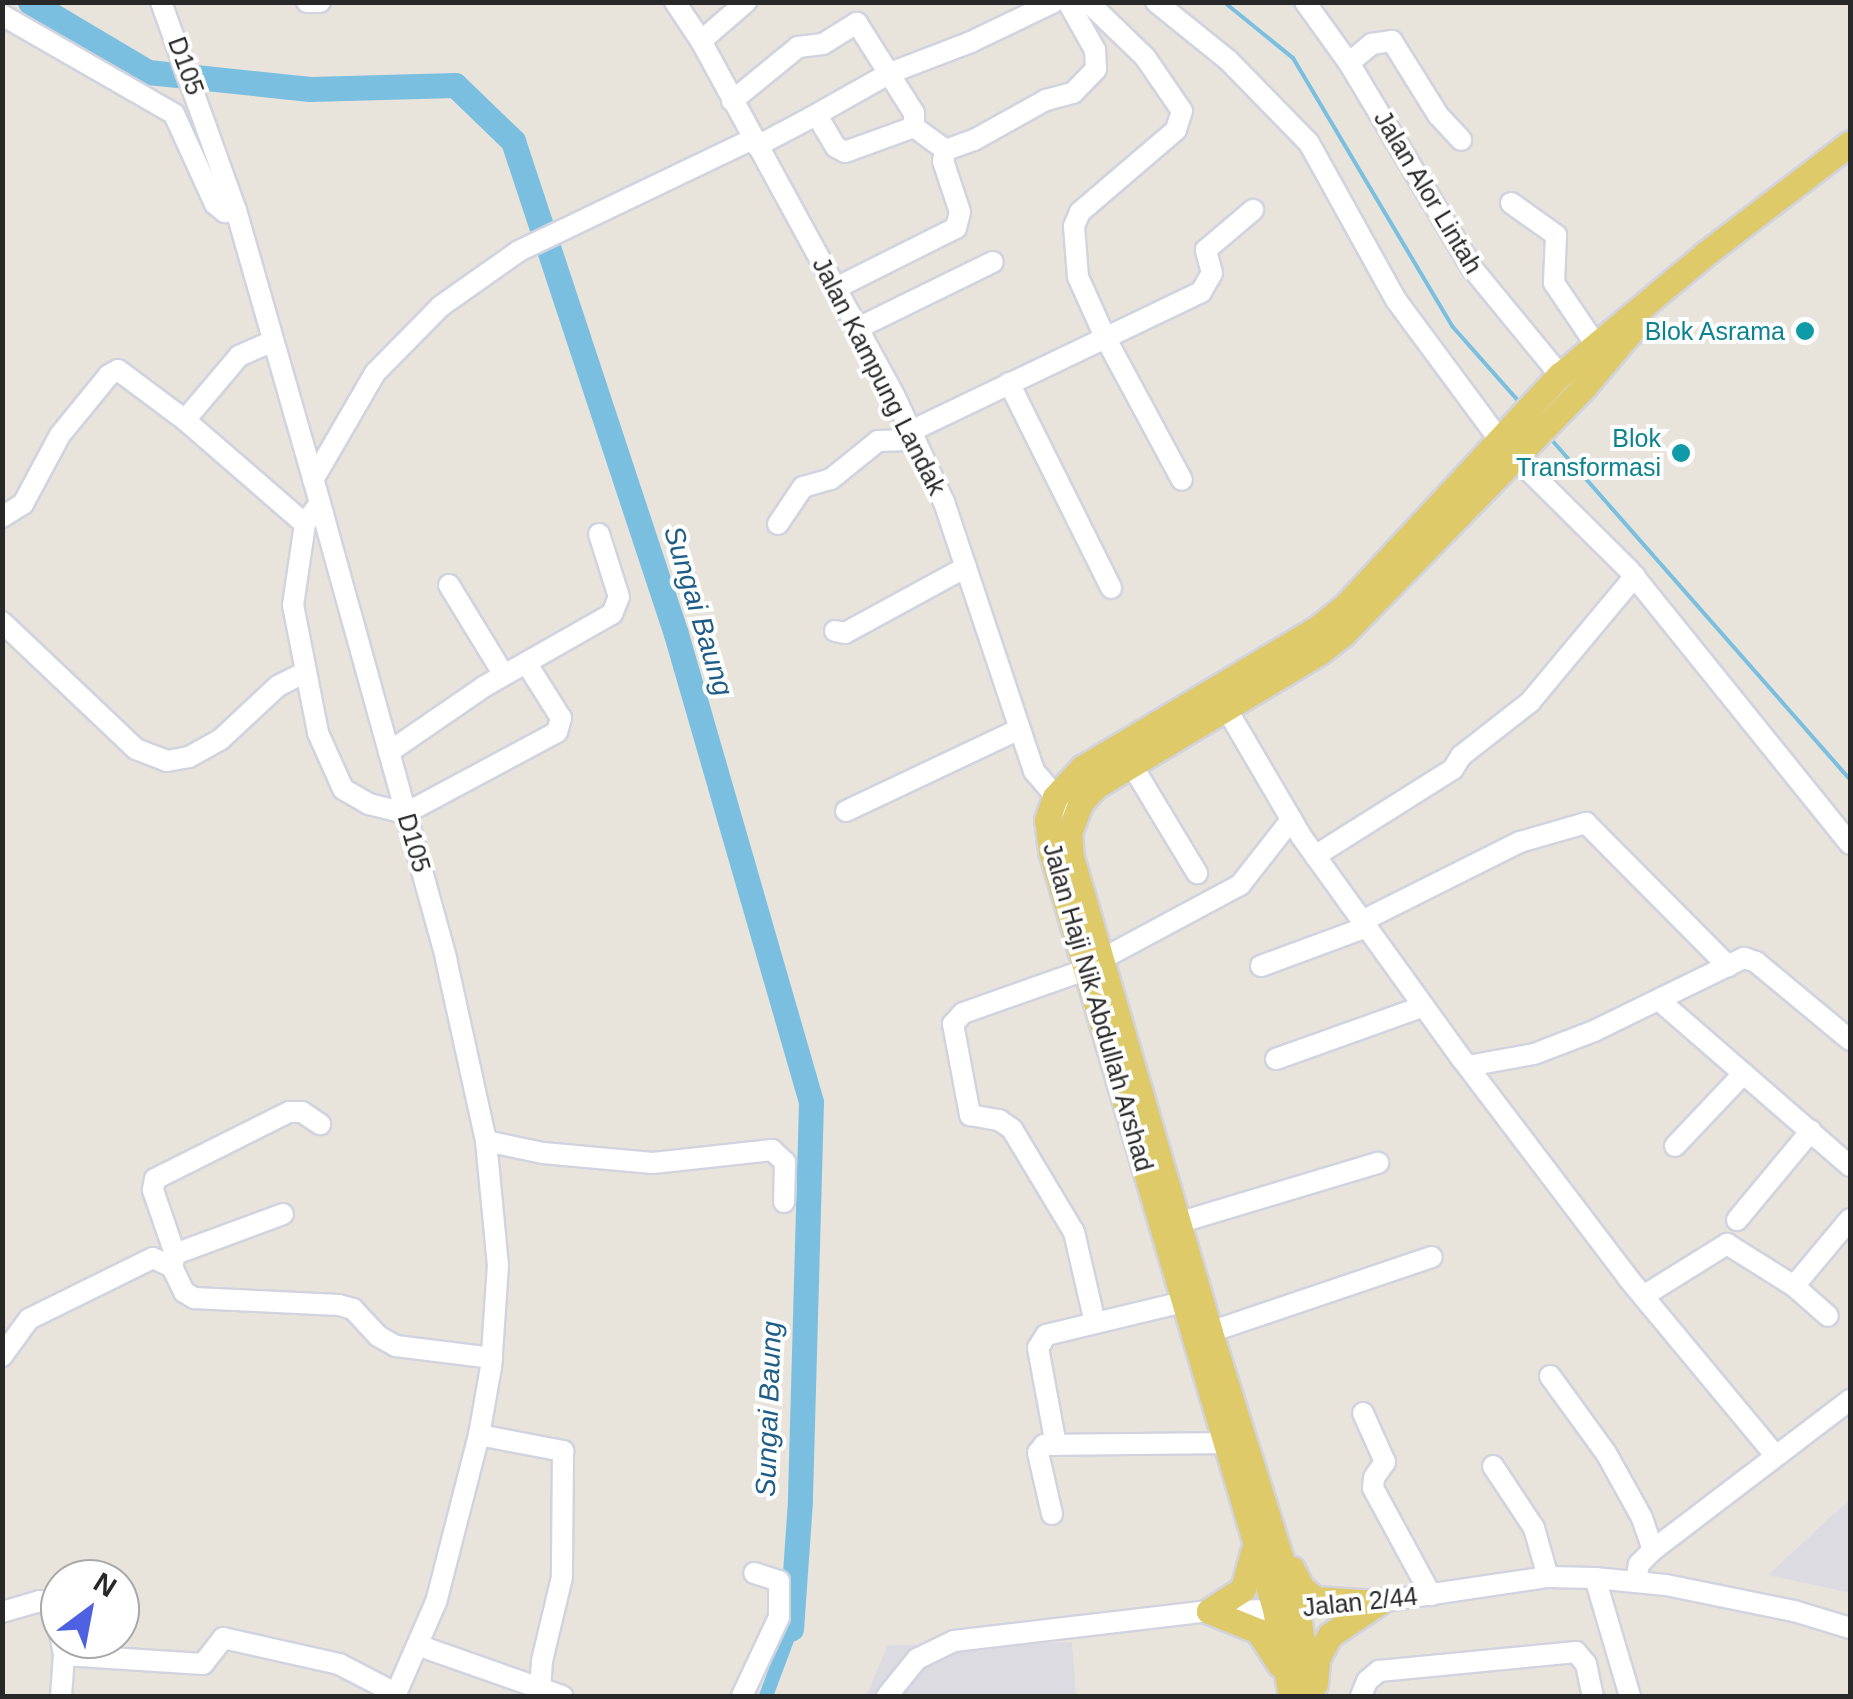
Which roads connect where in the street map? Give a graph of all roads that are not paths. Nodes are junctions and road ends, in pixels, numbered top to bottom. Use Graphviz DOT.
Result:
graph roads {
  1 [pos="162,2"];
  2 [pos="307,2"];
  3 [pos="320,2"];
  4 [pos="675,2"];
  5 [pos="746,2"];
  6 [pos="1054,2"];
  7 [pos="1068,2"];
  8 [pos="1088,2"];
  9 [pos="1156,2"];
  10 [pos="1305,2"];
  11 [pos="1017,10"];
  12 [pos="2,15"];
  13 [pos="702,41"];
  14 [pos="1349,63"];
  15 [pos="890,73"];
  16 [pos="732,101"];
  17 [pos="812,117"];
  18 [pos="914,127"];
  19 [pos="1461,140"];
  20 [pos="755,142"];
  21 [pos="1850,143"];
  22 [pos="946,150"];
  23 [pos="1511,203"];
  24 [pos="236,210"];
  25 [pos="1253,210"];
  26 [pos="992,262"];
  27 [pos="836,288"];
  28 [pos="1663,290"];
  29 [pos="858,328"];
  30 [pos="1105,337"];
  31 [pos="271,342"];
  32 [pos="1596,345"];
  33 [pos="1009,382"];
  34 [pos="1562,385"];
  35 [pos="185,420"];
  36 [pos="913,436"];
  37 [pos="1507,448"];
  38 [pos="313,480"];
  39 [pos="1182,480"];
  40 [pos="320,503"];
  41 [pos="2,517"];
  42 [pos="305,524"];
  43 [pos="778,524"];
  44 [pos="599,534"];
  45 [pos="966,567"];
  46 [pos="1635,576"];
  47 [pos="449,584"];
  48 [pos="1111,588"];
  49 [pos="2,622"];
  50 [pos="835,631"];
  51 [pos="527,664"];
  52 [pos="306,672"];
  53 [pos="504,675"];
  54 [pos="1226,708"];
  55 [pos="1018,730"];
  56 [pos="389,752"];
  57 [pos="1130,762"];
  58 [pos="1055,797"];
  59 [pos="846,811"];
  60 [pos="406,813"];
  61 [pos="1075,817"];
  62 [pos="1291,820"];
  63 [pos="1850,844"];
  64 [pos="1315,856"];
  65 [pos="1197,873"];
  66 [pos="1365,924"];
  67 [pos="1094,965"];
  68 [pos="1261,966"];
  69 [pos="1728,966"];
  70 [pos="1660,1001"];
  71 [pos="1424,1006"];
  72 [pos="1850,1040"];
  73 [pos="1276,1060"];
  74 [pos="1468,1066"];
  75 [pos="1744,1073"];
  76 [pos="320,1124"];
  77 [pos="1812,1132"];
  78 [pos="486,1142"];
  79 [pos="1676,1146"];
  80 [pos="1378,1163"];
  81 [pos="1850,1166"];
  82 [pos="784,1202"];
  83 [pos="283,1214"];
  84 [pos="1850,1219"];
  85 [pos="1738,1220"];
  86 [pos="1181,1222"];
  87 [pos="1432,1258"];
  88 [pos="174,1261"];
  89 [pos="1794,1286"];
  90 [pos="1646,1295"];
  91 [pos="1183,1302"];
  92 [pos="1828,1316"];
  93 [pos="1095,1323"];
  94 [pos="1210,1332"];
  95 [pos="2,1356"];
  96 [pos="492,1358"];
  97 [pos="1550,1376"];
  98 [pos="1850,1400"];
  99 [pos="1362,1413"];
  100 [pos="479,1436"];
  101 [pos="1223,1443"];
  102 [pos="1056,1445"];
  103 [pos="1774,1455"];
  104 [pos="1492,1466"];
  105 [pos="1052,1514"];
  106 [pos="1264,1538"];
  107 [pos="1653,1550"];
  108 [pos="754,1573"];
  109 [pos="1548,1577"];
  110 [pos="1595,1578"];
  111 [pos="1636,1582"];
  112 [pos="1431,1594"];
  113 [pos="40,1602"];
  114 [pos="1378,1603"];
  115 [pos="1286,1610"];
  116 [pos="1209,1611"];
  117 [pos="2,1612"];
  118 [pos="1850,1628"];
  119 [pos="420,1646"];
  120 [pos="140,1655"];
  121 [pos="62,1659"];
  122 [pos="540,1689"];
  123 [pos="1301,1693"];
  124 [pos="396,1695"];
  125 [pos="61,1696"];
  126 [pos="562,1696"];
  127 [pos="742,1696"];
  128 [pos="888,1696"];
  129 [pos="1361,1696"];
  130 [pos="1593,1696"];
  131 [pos="1630,1696"];
  1 -- 24 [label="street, D105"];
  2 -- 3 [label="street"];
  4 -- 13 [label="street, Jalan Kampung Landak"];
  5 -- 13 [label="street"];
  6 -- 11 [label="street"];
  7 -- 22 [label="street"];
  8 -- 30 [label="street"];
  9 -- 37 [label="street"];
  10 -- 14 [label="street, Jalan Alor Lintah"];
  11 -- 15 [label="street"];
  12 -- 24 [label="street"];
  13 -- 16 [label="street, Jalan Kampung Landak"];
  14 -- 19 [label="street"];
  14 -- 34 [label="street, Jalan Alor Lintah"];
  15 -- 16 [label="street"];
  15 -- 17 [label="street"];
  15 -- 18 [label="street"];
  16 -- 20 [label="street, Jalan Kampung Landak"];
  17 -- 18 [label="street"];
  17 -- 20 [label="street"];
  18 -- 22 [label="street"];
  20 -- 27 [label="street, Jalan Kampung Landak"];
  20 -- 38 [label="street"];
  21 -- 28 [label="main road, Jalan Haji Nik Abdullah Arshad"];
  22 -- 27 [label="street"];
  23 -- 32 [label="street"];
  24 -- 31 [label="street, D105"];
  25 -- 30 [label="street"];
  26 -- 29 [label="street"];
  27 -- 29 [label="street, Jalan Kampung Landak"];
  28 -- 32 [label="main road, Jalan Haji Nik Abdullah Arshad"];
  28 -- 34 [label="main road, Jalan Haji Nik Abdullah Arshad"];
  29 -- 36 [label="street, Jalan Kampung Landak"];
  30 -- 33 [label="street"];
  30 -- 39 [label="street"];
  31 -- 35 [label="street"];
  31 -- 38 [label="street, D105"];
  32 -- 34 [label="main road, Jalan Haji Nik Abdullah Arshad"];
  33 -- 36 [label="street"];
  33 -- 48 [label="street"];
  34 -- 37 [label="main road, Jalan Haji Nik Abdullah Arshad"];
  35 -- 41 [label="street"];
  35 -- 42 [label="street"];
  36 -- 43 [label="street"];
  36 -- 45 [label="street, Jalan Kampung Landak"];
  37 -- 46 [label="street"];
  37 -- 54 [label="main road, Jalan Haji Nik Abdullah Arshad"];
  37 -- 58 [label="main road, Jalan Haji Nik Abdullah Arshad"];
  38 -- 40 [label="street, D105"];
  40 -- 42 [label="street"];
  40 -- 56 [label="street, D105"];
  42 -- 52 [label="street"];
  44 -- 51 [label="street"];
  45 -- 50 [label="street"];
  45 -- 55 [label="street, Jalan Kampung Landak"];
  46 -- 63 [label="street"];
  46 -- 64 [label="street"];
  47 -- 53 [label="street"];
  49 -- 52 [label="street"];
  51 -- 53 [label="street"];
  51 -- 60 [label="street"];
  52 -- 60 [label="street"];
  53 -- 56 [label="street"];
  54 -- 57 [label="main road, Jalan Haji Nik Abdullah Arshad"];
  54 -- 62 [label="street"];
  55 -- 58 [label="street, Jalan Kampung Landak"];
  55 -- 59 [label="street"];
  56 -- 60 [label="street, D105"];
  57 -- 61 [label="main road, Jalan Haji Nik Abdullah Arshad"];
  57 -- 65 [label="street"];
  58 -- 61 [label="street, Jalan Kampung Landak"];
  58 -- 67 [label="main road, Jalan Haji Nik Abdullah Arshad"];
  60 -- 78 [label="street, D105"];
  61 -- 67 [label="main road, Jalan Haji Nik Abdullah Arshad"];
  62 -- 64 [label="street"];
  62 -- 67 [label="street"];
  64 -- 66 [label="street"];
  66 -- 68 [label="street"];
  66 -- 69 [label="street"];
  66 -- 71 [label="street"];
  67 -- 86 [label="main road, Jalan Haji Nik Abdullah Arshad"];
  67 -- 91 [label="main road, Jalan Haji Nik Abdullah Arshad"];
  67 -- 93 [label="street"];
  69 -- 70 [label="street"];
  69 -- 72 [label="street"];
  70 -- 74 [label="street"];
  70 -- 75 [label="street"];
  71 -- 73 [label="street"];
  71 -- 74 [label="street"];
  74 -- 90 [label="street"];
  75 -- 77 [label="street"];
  75 -- 79 [label="street"];
  76 -- 88 [label="street"];
  77 -- 81 [label="street"];
  77 -- 85 [label="street"];
  78 -- 82 [label="street"];
  78 -- 96 [label="street, D105"];
  80 -- 86 [label="street"];
  83 -- 88 [label="street"];
  84 -- 89 [label="street"];
  86 -- 94 [label="main road, Jalan Haji Nik Abdullah Arshad"];
  87 -- 94 [label="street"];
  88 -- 95 [label="street"];
  88 -- 96 [label="street"];
  89 -- 90 [label="street"];
  89 -- 92 [label="street"];
  90 -- 103 [label="street"];
  91 -- 93 [label="street"];
  91 -- 101 [label="main road, Jalan Haji Nik Abdullah Arshad"];
  93 -- 102 [label="street"];
  94 -- 106 [label="main road, Jalan Haji Nik Abdullah Arshad"];
  96 -- 100 [label="street, D105"];
  97 -- 107 [label="street"];
  98 -- 103 [label="street"];
  99 -- 112 [label="street"];
  100 -- 119 [label="street, D105"];
  100 -- 122 [label="street"];
  101 -- 102 [label="street"];
  101 -- 106 [label="main road, Jalan Haji Nik Abdullah Arshad"];
  102 -- 105 [label="street"];
  103 -- 107 [label="street"];
  104 -- 109 [label="street"];
  106 -- 114 [label="main road"];
  106 -- 115 [label="main road, Jalan Haji Nik Abdullah Arshad"];
  106 -- 116 [label="main road"];
  107 -- 111 [label="street"];
  108 -- 127 [label="street"];
  109 -- 110 [label="street, Jalan 2/44"];
  109 -- 112 [label="street, Jalan 2/44"];
  110 -- 111 [label="street, Jalan 2/44"];
  110 -- 131 [label="street"];
  111 -- 118 [label="street, Jalan 2/44"];
  112 -- 114 [label="street, Jalan 2/44"];
  113 -- 117 [label="street"];
  114 -- 115 [label="street, Jalan 2/44"];
  114 -- 123 [label="main road"];
  115 -- 116 [label="street, Jalan 2/44"];
  115 -- 123 [label="main road, Jalan Haji Nik Abdullah Arshad"];
  116 -- 123 [label="main road"];
  116 -- 128 [label="street, Jalan 2/44"];
  119 -- 122 [label="street"];
  119 -- 124 [label="street, D105"];
  120 -- 124 [label="street"];
  121 -- 125 [label="street"];
  122 -- 126 [label="street"];
  129 -- 130 [label="street"];
}
